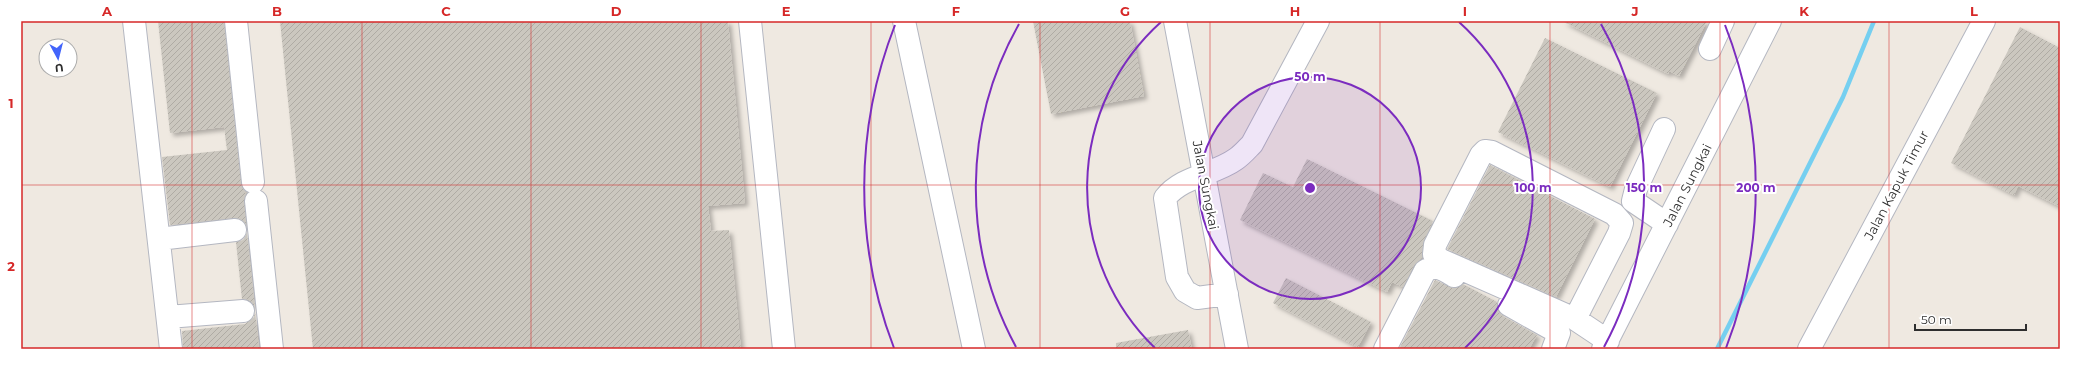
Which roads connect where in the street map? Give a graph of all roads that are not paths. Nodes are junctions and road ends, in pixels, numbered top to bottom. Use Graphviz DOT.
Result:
graph roads {
  1 [pos="134,21"];
  2 [pos="236,21"];
  3 [pos="750,21"];
  4 [pos="904,21"];
  5 [pos="1174,21"];
  6 [pos="1318,21"];
  7 [pos="1723,21"];
  8 [pos="1770,21"];
  9 [pos="1984,21"];
  10 [pos="1710,49"];
  11 [pos="1664,130"];
  12 [pos="1204,174"];
  13 [pos="1666,224"];
  14 [pos="247,228"];
  15 [pos="159,238"];
  16 [pos="1227,294"];
  17 [pos="256,309"];
  18 [pos="168,317"];
  19 [pos="1575,319"];
  20 [pos="1606,345"];
  21 [pos="171,349"];
  22 [pos="272,349"];
  23 [pos="784,349"];
  24 [pos="974,349"];
  25 [pos="1237,349"];
  26 [pos="1385,349"];
  27 [pos="1553,349"];
  28 [pos="1809,349"];
  1 -- 15 [label="street"];
  2 -- 14 [label="street"];
  3 -- 23 [label="street"];
  4 -- 24 [label="street"];
  5 -- 12 [label="street, Jalan Sungkai"];
  6 -- 12 [label="street"];
  7 -- 10 [label="street"];
  8 -- 13 [label="street, Jalan Sungkai"];
  9 -- 28 [label="street, Jalan Kapuk Timur"];
  11 -- 13 [label="street"];
  12 -- 16 [label="street, Jalan Sungkai"];
  12 -- 16 [label="street"];
  13 -- 20 [label="street, Jalan Sungkai"];
  14 -- 15 [label="street"];
  14 -- 17 [label="street"];
  15 -- 18 [label="street"];
  16 -- 25 [label="street, Jalan Sungkai"];
  17 -- 18 [label="street"];
  17 -- 22 [label="street"];
  18 -- 21 [label="street"];
  19 -- 19 [label="street"];
  19 -- 20 [label="street"];
  26 -- 27 [label="street"];
}
